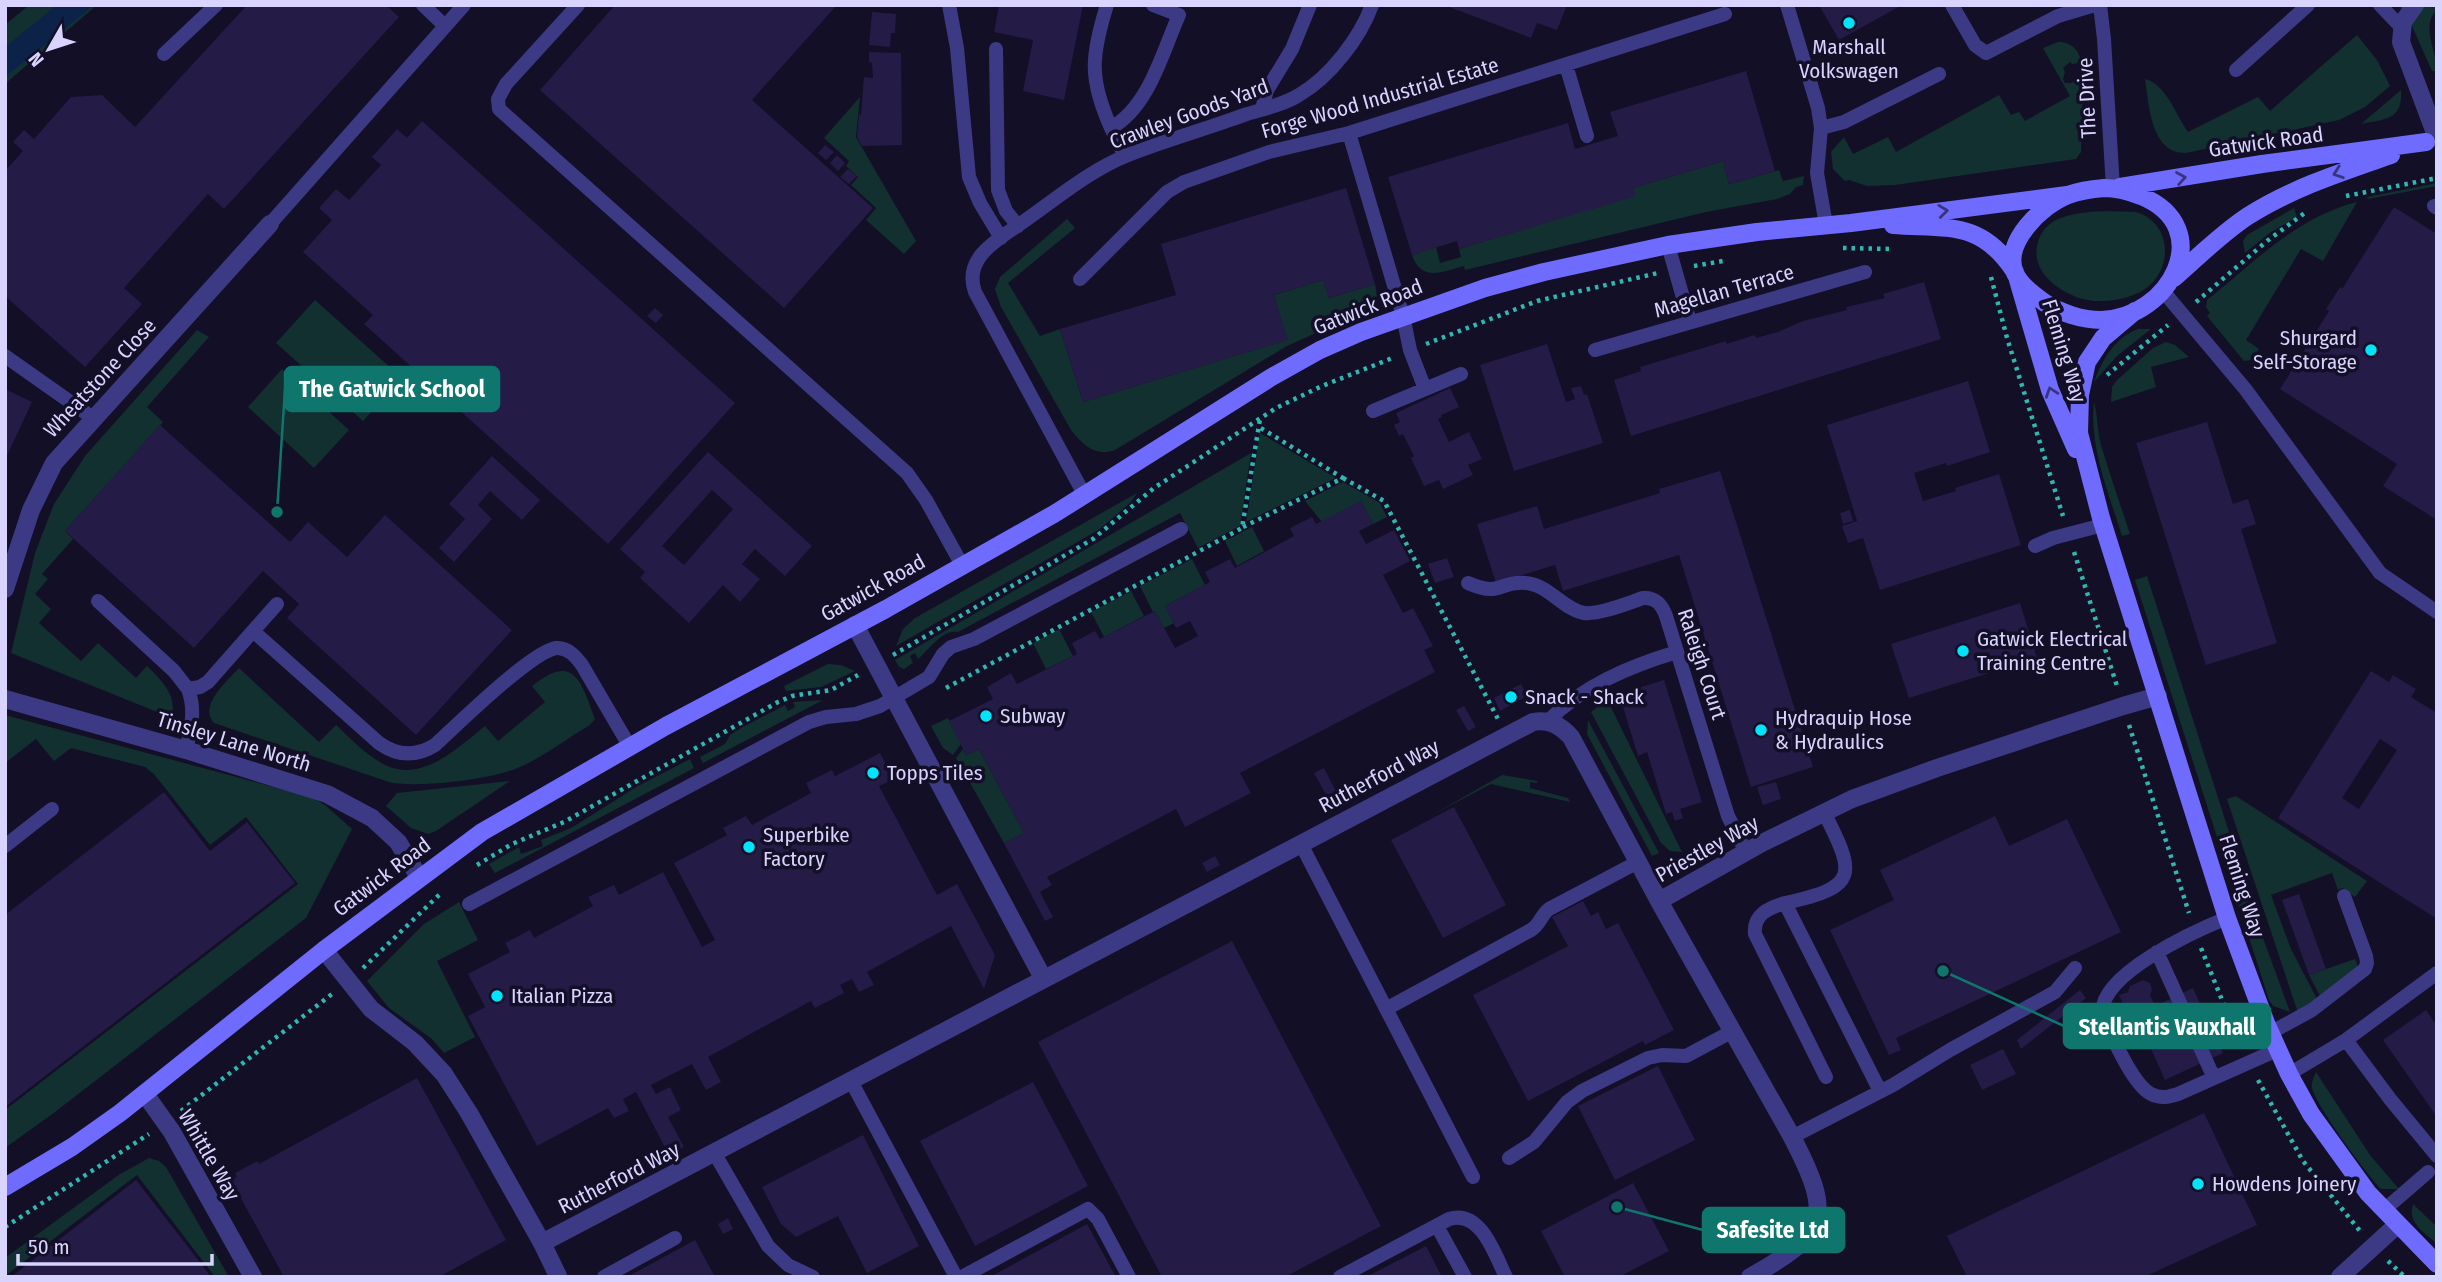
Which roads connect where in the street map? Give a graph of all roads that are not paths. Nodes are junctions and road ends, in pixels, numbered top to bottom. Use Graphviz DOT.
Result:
graph roads {
  1 [pos="216,5"];
  2 [pos="423,5"];
  3 [pos="464,5"];
  4 [pos="578,5"];
  5 [pos="949,5"];
  6 [pos="1107,5"];
  7 [pos="1153,5"];
  8 [pos="1310,5"];
  9 [pos="1372,5"];
  10 [pos="1787,5"];
  11 [pos="1952,5"];
  12 [pos="2098,5"];
  13 [pos="2308,5"];
  14 [pos="2380,5"];
  15 [pos="2415,5"];
  16 [pos="1181,10"];
  17 [pos="1725,14"];
  18 [pos="445,26"];
  19 [pos="2401,27"];
  20 [pos="996,49"];
  21 [pos="164,54"];
  22 [pos="1566,65"];
  23 [pos="2236,71"];
  24 [pos="1939,74"];
  25 [pos="1262,109"];
  26 [pos="1111,128"];
  27 [pos="1821,128"];
  28 [pos="1349,133"];
  29 [pos="1587,136"];
  30 [pos="2433,140"];
  31 [pos="1125,156"];
  32 [pos="2113,188"];
  33 [pos="2067,195"];
  34 [pos="1851,223"];
  35 [pos="270,224"];
  36 [pos="1826,225"];
  37 [pos="1017,226"];
  38 [pos="1001,238"];
  39 [pos="1668,245"];
  40 [pos="1865,272"];
  41 [pos="2016,273"];
  42 [pos="1080,279"];
  43 [pos="2167,285"];
  44 [pos="2135,311"];
  45 [pos="1403,316"];
  46 [pos="1690,322"];
  47 [pos="1595,350"];
  48 [pos="5,356"];
  49 [pos="1461,374"];
  50 [pos="1425,389"];
  51 [pos="1373,411"];
  52 [pos="93,418"];
  53 [pos="2088,477"];
  54 [pos="1085,496"];
  55 [pos="2103,525"];
  56 [pos="1181,529"];
  57 [pos="2035,546"];
  58 [pos="962,565"];
  59 [pos="1468,583"];
  60 [pos="5,589"];
  61 [pos="98,600"];
  62 [pos="277,604"];
  63 [pos="2437,612"];
  64 [pos="855,625"];
  65 [pos="253,631"];
  66 [pos="1677,652"];
  67 [pos="188,689"];
  68 [pos="2158,696"];
  69 [pos="895,697"];
  70 [pos="5,699"];
  71 [pos="1547,722"];
  72 [pos="630,747"];
  73 [pos="186,750"];
  74 [pos="52,809"];
  75 [pos="1824,812"];
  76 [pos="1301,844"];
  77 [pos="5,846"];
  78 [pos="1746,852"];
  79 [pos="1637,862"];
  80 [pos="419,877"];
  81 [pos="2344,895"];
  82 [pos="1660,901"];
  83 [pos="1786,903"];
  84 [pos="469,904"];
  85 [pos="2227,918"];
  86 [pos="324,950"];
  87 [pos="2157,952"];
  88 [pos="2075,968"];
  89 [pos="2437,973"];
  90 [pos="1043,978"];
  91 [pos="1386,1009"];
  92 [pos="1733,1031"];
  93 [pos="2270,1032"];
  94 [pos="2346,1040"];
  95 [pos="2277,1049"];
  96 [pos="2289,1074"];
  97 [pos="1826,1077"];
  98 [pos="2214,1078"];
  99 [pos="850,1081"];
  100 [pos="1880,1091"];
  101 [pos="145,1094"];
  102 [pos="1792,1137"];
  103 [pos="715,1154"];
  104 [pos="2437,1156"];
  105 [pos="1509,1158"];
  106 [pos="2434,1173"];
  107 [pos="1472,1177"];
  108 [pos="5,1187"];
  109 [pos="2384,1210"];
  110 [pos="2397,1225"];
  111 [pos="1437,1226"];
  112 [pos="675,1238"];
  113 [pos="542,1243"];
  114 [pos="2437,1264"];
  115 [pos="558,1276"];
  116 [pos="253,1277"];
  117 [pos="604,1277"];
  118 [pos="813,1277"];
  119 [pos="956,1277"];
  120 [pos="962,1277"];
  121 [pos="1129,1277"];
  122 [pos="1340,1277"];
  123 [pos="1465,1277"];
  124 [pos="1506,1277"];
  125 [pos="1750,1277"];
  126 [pos="2340,1277"];
  1 -- 21 [label="lane"];
  2 -- 18 [label="lane"];
  3 -- 18 [label="lane"];
  4 -- 58 [label="lane"];
  5 -- 38 [label="lane"];
  6 -- 26 [label="lane"];
  7 -- 16 [label="lane"];
  8 -- 25 [label="lane"];
  9 -- 25 [label="lane, Crawley Goods Yard"];
  10 -- 27 [label="lane"];
  11 -- 12 [label="lane"];
  12 -- 32 [label="lane, The Drive"];
  13 -- 23 [label="lane"];
  14 -- 19 [label="lane"];
  15 -- 19 [label="street"];
  16 -- 26 [label="lane"];
  17 -- 22 [label="lane, Forge Wood Industrial Estate"];
  18 -- 35 [label="lane"];
  19 -- 30 [label="street"];
  20 -- 37 [label="lane"];
  22 -- 28 [label="lane, Forge Wood Industrial Estate"];
  22 -- 29 [label="lane"];
  24 -- 27 [label="lane"];
  25 -- 31 [label="lane, Crawley Goods Yard"];
  26 -- 31 [label="lane"];
  27 -- 36 [label="lane"];
  28 -- 42 [label="lane, Forge Wood Industrial Estate"];
  28 -- 45 [label="lane"];
  32 -- 30 [label="street, Gatwick Road, one-way"];
  30 -- 43 [label="street, Gatwick Road, one-way"];
  31 -- 37 [label="lane, Crawley Goods Yard"];
  32 -- 33 [label="street"];
  32 -- 43 [label="street"];
  34 -- 33 [label="street, Gatwick Road, one-way"];
  33 -- 41 [label="street"];
  34 -- 36 [label="street, Gatwick Road"];
  34 -- 41 [label="street, Gatwick Road"];
  35 -- 52 [label="street, Wheatstone Close"];
  36 -- 39 [label="street, Gatwick Road"];
  37 -- 38 [label="lane, Crawley Goods Yard"];
  38 -- 54 [label="lane, Crawley Goods Yard"];
  39 -- 45 [label="street, Gatwick Road"];
  39 -- 46 [label="lane"];
  40 -- 46 [label="lane, Magellan Terrace"];
  41 -- 44 [label="street"];
  53 -- 41 [label="street, Fleming Way, one-way"];
  43 -- 44 [label="street"];
  43 -- 63 [label="lane"];
  44 -- 53 [label="street, Fleming Way"];
  45 -- 50 [label="lane"];
  45 -- 54 [label="street, Gatwick Road"];
  46 -- 47 [label="lane, Magellan Terrace"];
  48 -- 52 [label="lane"];
  49 -- 50 [label="lane"];
  50 -- 51 [label="lane"];
  52 -- 60 [label="street, Wheatstone Close"];
  53 -- 55 [label="street, Fleming Way"];
  54 -- 58 [label="street, Gatwick Road"];
  55 -- 57 [label="lane"];
  55 -- 68 [label="street, Fleming Way"];
  56 -- 69 [label="lane"];
  58 -- 64 [label="street, Gatwick Road"];
  59 -- 66 [label="lane, Raleigh Court"];
  61 -- 67 [label="lane"];
  62 -- 65 [label="lane"];
  64 -- 69 [label="street"];
  64 -- 72 [label="street, Gatwick Road"];
  65 -- 67 [label="lane"];
  65 -- 72 [label="lane"];
  66 -- 71 [label="lane"];
  66 -- 78 [label="lane, Raleigh Court"];
  67 -- 73 [label="lane"];
  68 -- 75 [label="street, Priestley Way"];
  68 -- 85 [label="street, Fleming Way"];
  69 -- 84 [label="lane"];
  69 -- 90 [label="street"];
  70 -- 73 [label="street, Tinsley Lane North"];
  71 -- 76 [label="street, Rutherford Way"];
  71 -- 79 [label="street"];
  72 -- 80 [label="street, Gatwick Road"];
  73 -- 80 [label="street, Tinsley Lane North"];
  74 -- 77 [label="lane"];
  75 -- 78 [label="street, Priestley Way"];
  75 -- 83 [label="lane"];
  76 -- 90 [label="street, Rutherford Way"];
  76 -- 91 [label="lane"];
  78 -- 82 [label="street, Priestley Way"];
  79 -- 82 [label="street"];
  79 -- 91 [label="lane"];
  80 -- 86 [label="street, Gatwick Road"];
  81 -- 93 [label="lane"];
  82 -- 92 [label="street, Priestley Way"];
  83 -- 97 [label="lane"];
  83 -- 100 [label="lane"];
  85 -- 87 [label="lane"];
  85 -- 93 [label="street, Fleming Way"];
  86 -- 101 [label="street, Gatwick Road"];
  86 -- 113 [label="street"];
  87 -- 98 [label="lane"];
  87 -- 98 [label="lane"];
  88 -- 100 [label="lane"];
  89 -- 94 [label="lane"];
  90 -- 99 [label="street, Rutherford Way"];
  91 -- 107 [label="lane"];
  92 -- 102 [label="street, Priestley Way"];
  92 -- 105 [label="lane"];
  93 -- 95 [label="street, Fleming Way"];
  94 -- 96 [label="lane"];
  94 -- 104 [label="lane"];
  95 -- 96 [label="street, Fleming Way"];
  95 -- 98 [label="lane"];
  96 -- 109 [label="street, Fleming Way"];
  99 -- 103 [label="street, Rutherford Way"];
  99 -- 119 [label="lane"];
  100 -- 102 [label="lane"];
  101 -- 108 [label="street, Gatwick Road"];
  101 -- 116 [label="street, Whittle Way"];
  102 -- 125 [label="street, Priestley Way"];
  103 -- 113 [label="street, Rutherford Way"];
  103 -- 118 [label="lane"];
  106 -- 109 [label="lane"];
  109 -- 110 [label="street, Fleming Way"];
  110 -- 114 [label="street, Fleming Way"];
  110 -- 126 [label="street"];
  111 -- 122 [label="lane"];
  111 -- 123 [label="lane"];
  111 -- 124 [label="lane"];
  112 -- 117 [label="lane"];
  113 -- 115 [label="street"];
  120 -- 121 [label="lane"];
}
